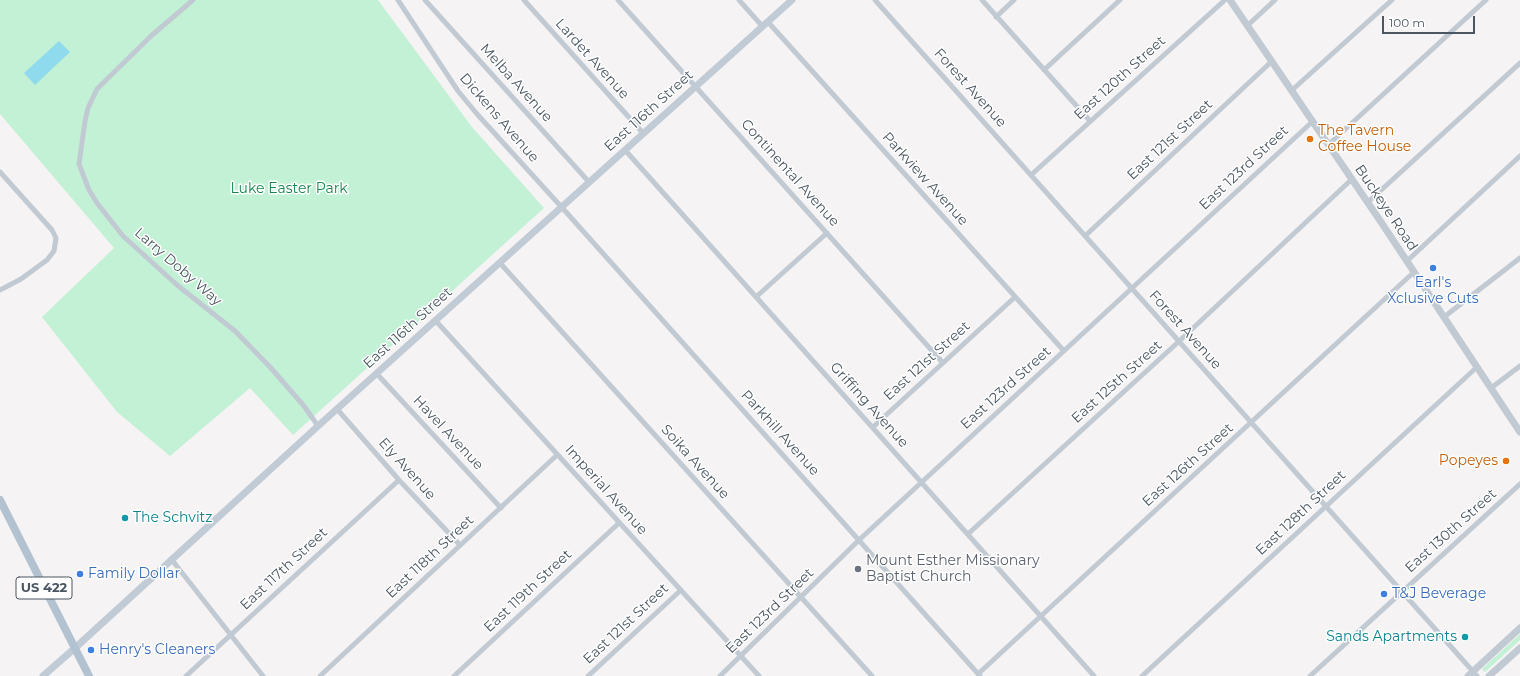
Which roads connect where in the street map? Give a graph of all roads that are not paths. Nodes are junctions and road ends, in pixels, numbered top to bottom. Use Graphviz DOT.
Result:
graph roads {
  1 [pos="193,0"];
  2 [pos="398,0"];
  3 [pos="425,0"];
  4 [pos="524,0"];
  5 [pos="618,0"];
  6 [pos="739,0"];
  7 [pos="792,0"];
  8 [pos="875,0"];
  9 [pos="982,0"];
  10 [pos="1014,0"];
  11 [pos="1120,0"];
  12 [pos="1225,0"];
  13 [pos="1230,0"];
  14 [pos="1275,0"];
  15 [pos="1392,0"];
  16 [pos="1486,0"];
  17 [pos="996,17"];
  18 [pos="766,24"];
  19 [pos="1247,26"];
  20 [pos="1272,62"];
  21 [pos="1520,63"];
  22 [pos="1044,70"];
  23 [pos="696,87"];
  24 [pos="1291,91"];
  25 [pos="1090,121"];
  26 [pos="1312,122"];
  27 [pos="643,133"];
  28 [pos="1328,145"];
  29 [pos="625,150"];
  30 [pos="1520,156"];
  31 [pos="0,172"];
  32 [pos="1031,175"];
  33 [pos="1351,180"];
  34 [pos="589,182"];
  35 [pos="1367,202"];
  36 [pos="562,207"];
  37 [pos="827,232"];
  38 [pos="1085,236"];
  39 [pos="1520,258"];
  40 [pos="1406,261"];
  41 [pos="500,263"];
  42 [pos="1414,272"];
  43 [pos="1132,288"];
  44 [pos="0,290"];
  45 [pos="756,297"];
  46 [pos="1015,297"];
  47 [pos="1444,317"];
  48 [pos="435,320"];
  49 [pos="1180,341"];
  50 [pos="1064,351"];
  51 [pos="943,362"];
  52 [pos="1520,366"];
  53 [pos="1477,367"];
  54 [pos="377,374"];
  55 [pos="1491,388"];
  56 [pos="337,409"];
  57 [pos="1251,423"];
  58 [pos="318,426"];
  59 [pos="873,427"];
  60 [pos="1520,432"];
  61 [pos="557,455"];
  62 [pos="399,480"];
  63 [pos="921,482"];
  64 [pos="1520,484"];
  65 [pos="0,500"];
  66 [pos="1326,506"];
  67 [pos="501,508"];
  68 [pos="619,523"];
  69 [pos="968,534"];
  70 [pos="859,540"];
  71 [pos="460,545"];
  72 [pos="172,560"];
  73 [pos="681,590"];
  74 [pos="1403,591"];
  75 [pos="801,597"];
  76 [pos="1041,616"];
  77 [pos="1520,628"];
  78 [pos="231,634"];
  79 [pos="75,648"];
  80 [pos="1520,648"];
  81 [pos="741,656"];
  82 [pos="1473,674"];
  83 [pos="979,675"];
  84 [pos="43,676"];
  85 [pos="89,676"];
  86 [pos="186,676"];
  87 [pos="263,676"];
  88 [pos="320,676"];
  89 [pos="454,676"];
  90 [pos="588,676"];
  91 [pos="720,676"];
  92 [pos="759,676"];
  93 [pos="872,676"];
  94 [pos="1094,676"];
  95 [pos="1142,676"];
  96 [pos="1310,676"];
  97 [pos="1489,676"];
  1 -- 58 [label="street, Larry Doby Way"];
  2 -- 36 [label="street, Dickens Avenue"];
  3 -- 34 [label="street, Melba Avenue"];
  4 -- 27 [label="street, Lardet Avenue"];
  5 -- 23 [label="street, Continental Avenue"];
  6 -- 18 [label="street, Parkview Avenue"];
  7 -- 18 [label="main road, East 116th Street"];
  8 -- 32 [label="street, Forest Avenue"];
  9 -- 17 [label="street"];
  10 -- 17 [label="street"];
  11 -- 22 [label="street"];
  12 -- 25 [label="street, East 120th Street"];
  13 -- 19 [label="street, Buckeye Road"];
  14 -- 19 [label="street"];
  15 -- 24 [label="street"];
  16 -- 28 [label="street"];
  17 -- 22 [label="street"];
  18 -- 23 [label="main road, East 116th Street"];
  18 -- 46 [label="street, Parkview Avenue"];
  19 -- 20 [label="street, Buckeye Road"];
  20 -- 24 [label="street, Buckeye Road"];
  20 -- 38 [label="street, East 121st Street"];
  21 -- 35 [label="street"];
  22 -- 25 [label="street"];
  23 -- 27 [label="main road, East 116th Street"];
  23 -- 37 [label="street, Continental Avenue"];
  24 -- 26 [label="street, Buckeye Road"];
  25 -- 32 [label="street, East 120th Street"];
  26 -- 28 [label="street, Buckeye Road"];
  26 -- 43 [label="street, East 123rd Street"];
  27 -- 29 [label="main road, East 116th Street"];
  28 -- 33 [label="street, Buckeye Road"];
  29 -- 34 [label="main road, East 116th Street"];
  29 -- 45 [label="street, Griffing Avenue"];
  30 -- 40 [label="street"];
  31 -- 44 [label="street"];
  32 -- 38 [label="street, Forest Avenue"];
  33 -- 35 [label="street, Buckeye Road"];
  33 -- 49 [label="street, East 125th Street"];
  34 -- 36 [label="main road, East 116th Street"];
  35 -- 40 [label="street, Buckeye Road"];
  36 -- 41 [label="main road, East 116th Street"];
  36 -- 70 [label="street, Parkhill Avenue"];
  37 -- 45 [label="street"];
  37 -- 51 [label="street, Continental Avenue"];
  38 -- 43 [label="street, Forest Avenue"];
  39 -- 47 [label="street"];
  40 -- 42 [label="street, Buckeye Road"];
  41 -- 48 [label="main road, East 116th Street"];
  41 -- 75 [label="street, Soika Avenue"];
  42 -- 47 [label="street, Buckeye Road"];
  42 -- 57 [label="street, East 126th Street"];
  43 -- 49 [label="street, Forest Avenue"];
  43 -- 50 [label="street, East 123rd Street"];
  45 -- 59 [label="street, Griffing Avenue"];
  46 -- 50 [label="street, Parkview Avenue"];
  46 -- 51 [label="street, East 121st Street"];
  47 -- 53 [label="street, Buckeye Road"];
  48 -- 54 [label="main road, East 116th Street"];
  48 -- 61 [label="street, Imperial Avenue"];
  49 -- 57 [label="street, Forest Avenue"];
  49 -- 69 [label="street, East 125th Street"];
  50 -- 63 [label="street, East 123rd Street"];
  51 -- 59 [label="street, East 121st Street"];
  52 -- 55 [label="street"];
  53 -- 55 [label="street, Buckeye Road"];
  53 -- 66 [label="street, East 128th Street"];
  54 -- 56 [label="main road, East 116th Street"];
  54 -- 67 [label="street, Havel Avenue"];
  55 -- 60 [label="street, Buckeye Road"];
  56 -- 58 [label="main road, East 116th Street"];
  56 -- 62 [label="street, Ely Avenue"];
  57 -- 66 [label="street, Forest Avenue"];
  57 -- 76 [label="street, East 126th Street"];
  58 -- 72 [label="main road, East 116th Street"];
  59 -- 63 [label="street, Griffing Avenue"];
  61 -- 67 [label="street, East 118th Street"];
  61 -- 68 [label="street, Imperial Avenue"];
  62 -- 71 [label="street, Ely Avenue"];
  62 -- 78 [label="street, East 117th Street"];
  63 -- 69 [label="street, Griffing Avenue"];
  63 -- 70 [label="street, East 123rd Street"];
  64 -- 74 [label="street, East 130th Street"];
  65 -- 79 [label="main road, US 422"];
  66 -- 74 [label="street, Forest Avenue"];
  66 -- 95 [label="street, East 128th Street"];
  67 -- 71 [label="street, East 118th Street"];
  68 -- 73 [label="street, Imperial Avenue"];
  68 -- 89 [label="street, East 119th Street"];
  69 -- 76 [label="street, Griffing Avenue"];
  70 -- 75 [label="street, East 123rd Street"];
  70 -- 83 [label="street, Parkhill Avenue"];
  71 -- 88 [label="street, East 118th Street"];
  72 -- 78 [label="street"];
  72 -- 79 [label="main road, East 116th Street"];
  73 -- 81 [label="street, Imperial Avenue"];
  73 -- 90 [label="street, East 121st Street"];
  74 -- 82 [label="street, Forest Avenue"];
  74 -- 96 [label="street, East 130th Street"];
  75 -- 81 [label="street, East 123rd Street"];
  75 -- 93 [label="street, Soika Avenue"];
  76 -- 83 [label="street, East 126th Street"];
  76 -- 94 [label="street, Griffing Avenue"];
  77 -- 82 [label="street"];
  78 -- 86 [label="street, East 117th Street"];
  78 -- 87 [label="street"];
  79 -- 84 [label="main road, East 116th Street"];
  79 -- 85 [label="main road, US 422"];
  80 -- 97 [label="street"];
  81 -- 91 [label="street, East 123rd Street"];
  81 -- 92 [label="street, Imperial Avenue"];
}
